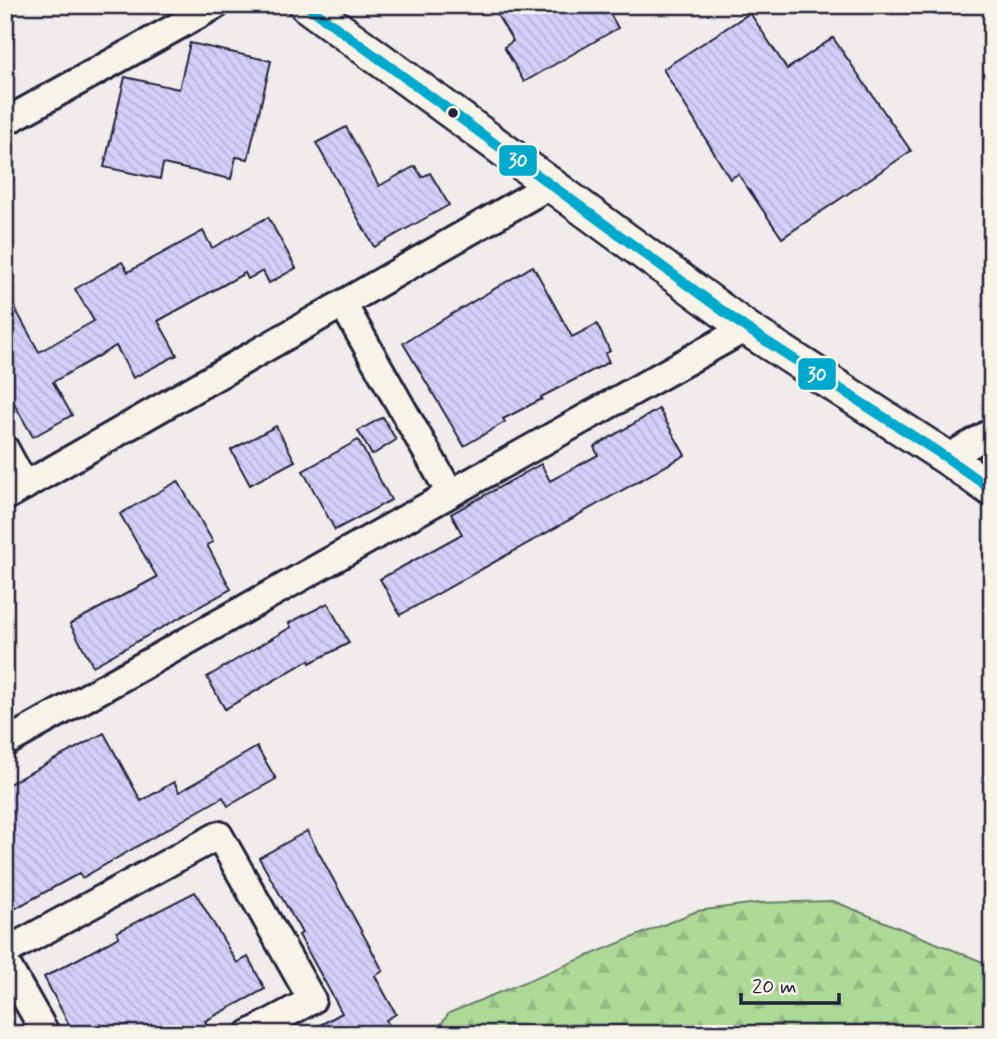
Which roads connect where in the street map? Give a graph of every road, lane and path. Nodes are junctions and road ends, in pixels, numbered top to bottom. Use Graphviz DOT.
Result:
graph roads {
  1 [pos="216,5"];
  2 [pos="306,5"];
  3 [pos="5,122"];
  4 [pos="552,184"];
  5 [pos="343,303"];
  6 [pos="746,328"];
  7 [pos="992,432"];
  8 [pos="5,449"];
  9 [pos="947,458"];
  10 [pos="992,490"];
  11 [pos="15,492"];
  12 [pos="450,493"];
  13 [pos="5,743"];
  14 [pos="5,952"];
  15 [pos="5,962"];
  16 [pos="46,1034"];
  17 [pos="249,1034"];
  1 -- 3 [label="street"];
  2 -- 4 [label="street"];
  4 -- 5 [label="street"];
  4 -- 6 [label="street"];
  5 -- 11 [label="street"];
  5 -- 12 [label="street"];
  6 -- 9 [label="street"];
  6 -- 12 [label="street"];
  7 -- 9 [label="street"];
  8 -- 11 [label="street"];
  9 -- 10 [label="street"];
  12 -- 13 [label="street"];
  14 -- 17 [label="street"];
  15 -- 16 [label="street"];
}
